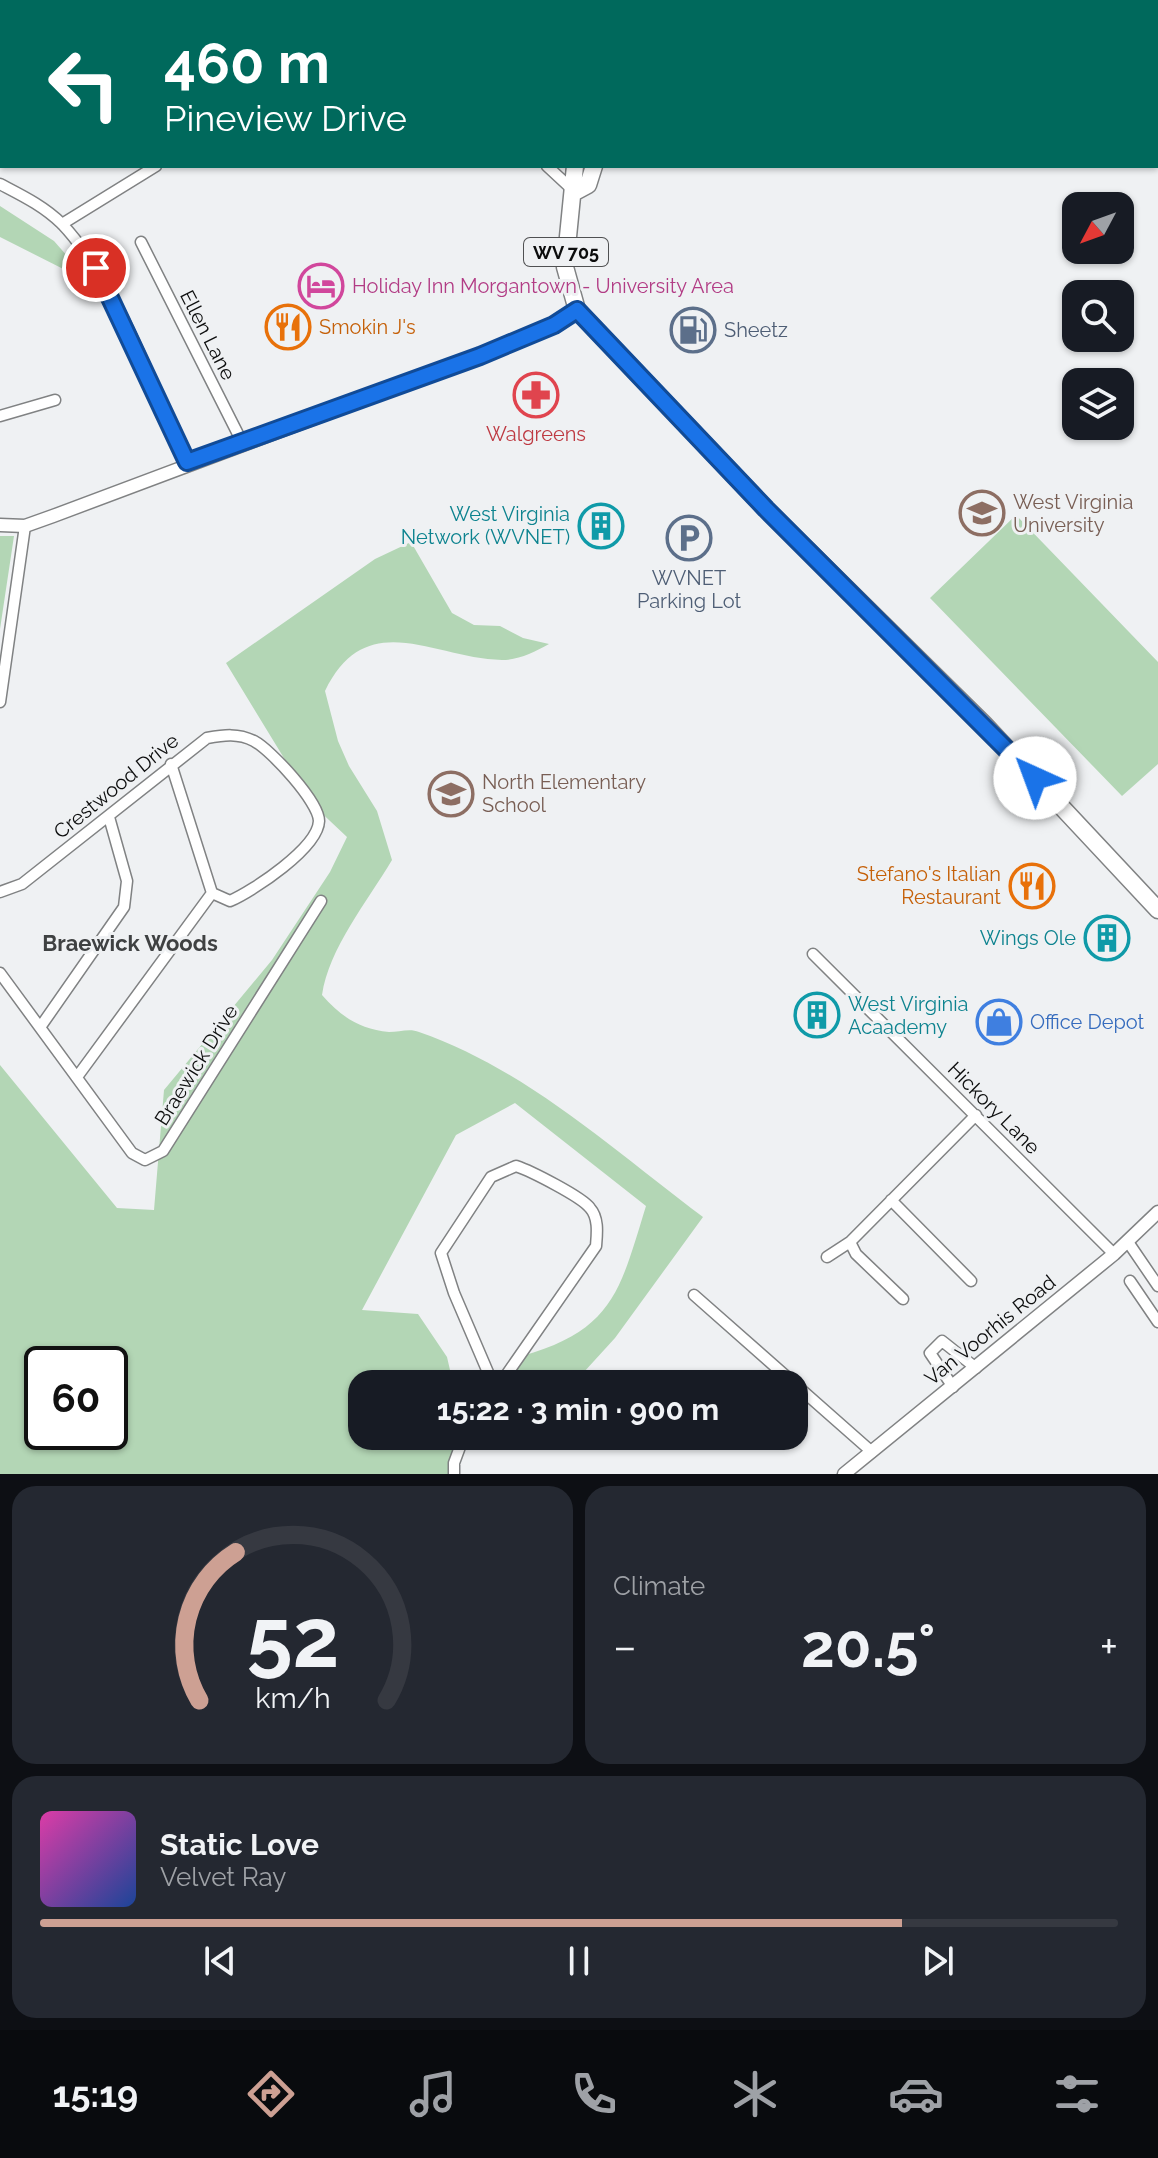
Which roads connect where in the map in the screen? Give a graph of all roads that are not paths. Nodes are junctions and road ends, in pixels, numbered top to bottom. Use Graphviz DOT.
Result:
graph roads {
  1 [pos="153,168"];
  2 [pos="549,168"];
  3 [pos="575,168"];
  4 [pos="593,168"];
  5 [pos="0,184"];
  6 [pos="575,192"];
  7 [pos="62,224"];
  8 [pos="141,242"];
  9 [pos="577,310"];
  10 [pos="55,400"];
  11 [pos="0,416"];
  12 [pos="243,444"];
  13 [pos="187,462"];
  14 [pos="0,525"];
  15 [pos="25,526"];
  16 [pos="3,662"];
  17 [pos="0,702"];
  18 [pos="171,764"];
  19 [pos="109,817"];
  20 [pos="0,892"];
  21 [pos="212,893"];
  22 [pos="321,901"];
  23 [pos="1158,910"];
  24 [pos="813,954"];
  25 [pos="0,973"];
  26 [pos="41,1026"];
  27 [pos="77,1077"];
  28 [pos="976,1115"];
  29 [pos="891,1200"];
  30 [pos="1158,1212"];
  31 [pos="850,1242"];
  32 [pos="1128,1242"];
  33 [pos="1114,1254"];
  34 [pos="827,1257"];
  35 [pos="971,1281"];
  36 [pos="1130,1281"];
  37 [pos="1158,1286"];
  38 [pos="694,1295"];
  39 [pos="903,1299"];
  40 [pos="1158,1322"];
  41 [pos="976,1368"];
  42 [pos="487,1370"];
  43 [pos="510,1370"];
  44 [pos="953,1387"];
  45 [pos="459,1450"];
  46 [pos="872,1452"];
  47 [pos="454,1474"];
  48 [pos="844,1474"];
  1 -- 7 [label="street"];
  2 -- 6 [label="street"];
  3 -- 6 [label="main road, WV 705"];
  4 -- 6 [label="main road, WV 705"];
  5 -- 7 [label="street"];
  6 -- 9 [label="main road, WV 705"];
  7 -- 13 [label="street"];
  8 -- 12 [label="street, Ellen Lane"];
  9 -- 12 [label="street"];
  9 -- 23 [label="main road, WV 705"];
  10 -- 11 [label="street"];
  12 -- 13 [label="street"];
  13 -- 15 [label="street"];
  14 -- 15 [label="street"];
  15 -- 16 [label="street"];
  16 -- 17 [label="street"];
  18 -- 19 [label="street, Crestwood Drive"];
  18 -- 21 [label="street"];
  18 -- 21 [label="street, Crestwood Drive"];
  19 -- 20 [label="street, Crestwood Drive"];
  19 -- 26 [label="street"];
  21 -- 27 [label="street"];
  22 -- 27 [label="street, Braewick Drive"];
  24 -- 28 [label="street, Hickory Lane"];
  25 -- 26 [label="street, Braewick Drive"];
  26 -- 27 [label="street, Braewick Drive"];
  28 -- 29 [label="street"];
  28 -- 33 [label="street, Hickory Lane"];
  29 -- 31 [label="street"];
  29 -- 35 [label="street"];
  30 -- 32 [label="street, Van Voorhis Road"];
  31 -- 34 [label="street"];
  31 -- 39 [label="street"];
  32 -- 33 [label="street, Van Voorhis Road"];
  32 -- 37 [label="street"];
  33 -- 41 [label="street, Van Voorhis Road"];
  36 -- 40 [label="street"];
  38 -- 46 [label="street"];
  41 -- 44 [label="street, Van Voorhis Road"];
  41 -- 44 [label="street"];
  42 -- 43 [label="street"];
  44 -- 46 [label="street, Van Voorhis Road"];
  45 -- 47 [label="street"];
  46 -- 48 [label="street, Van Voorhis Road"];
}
